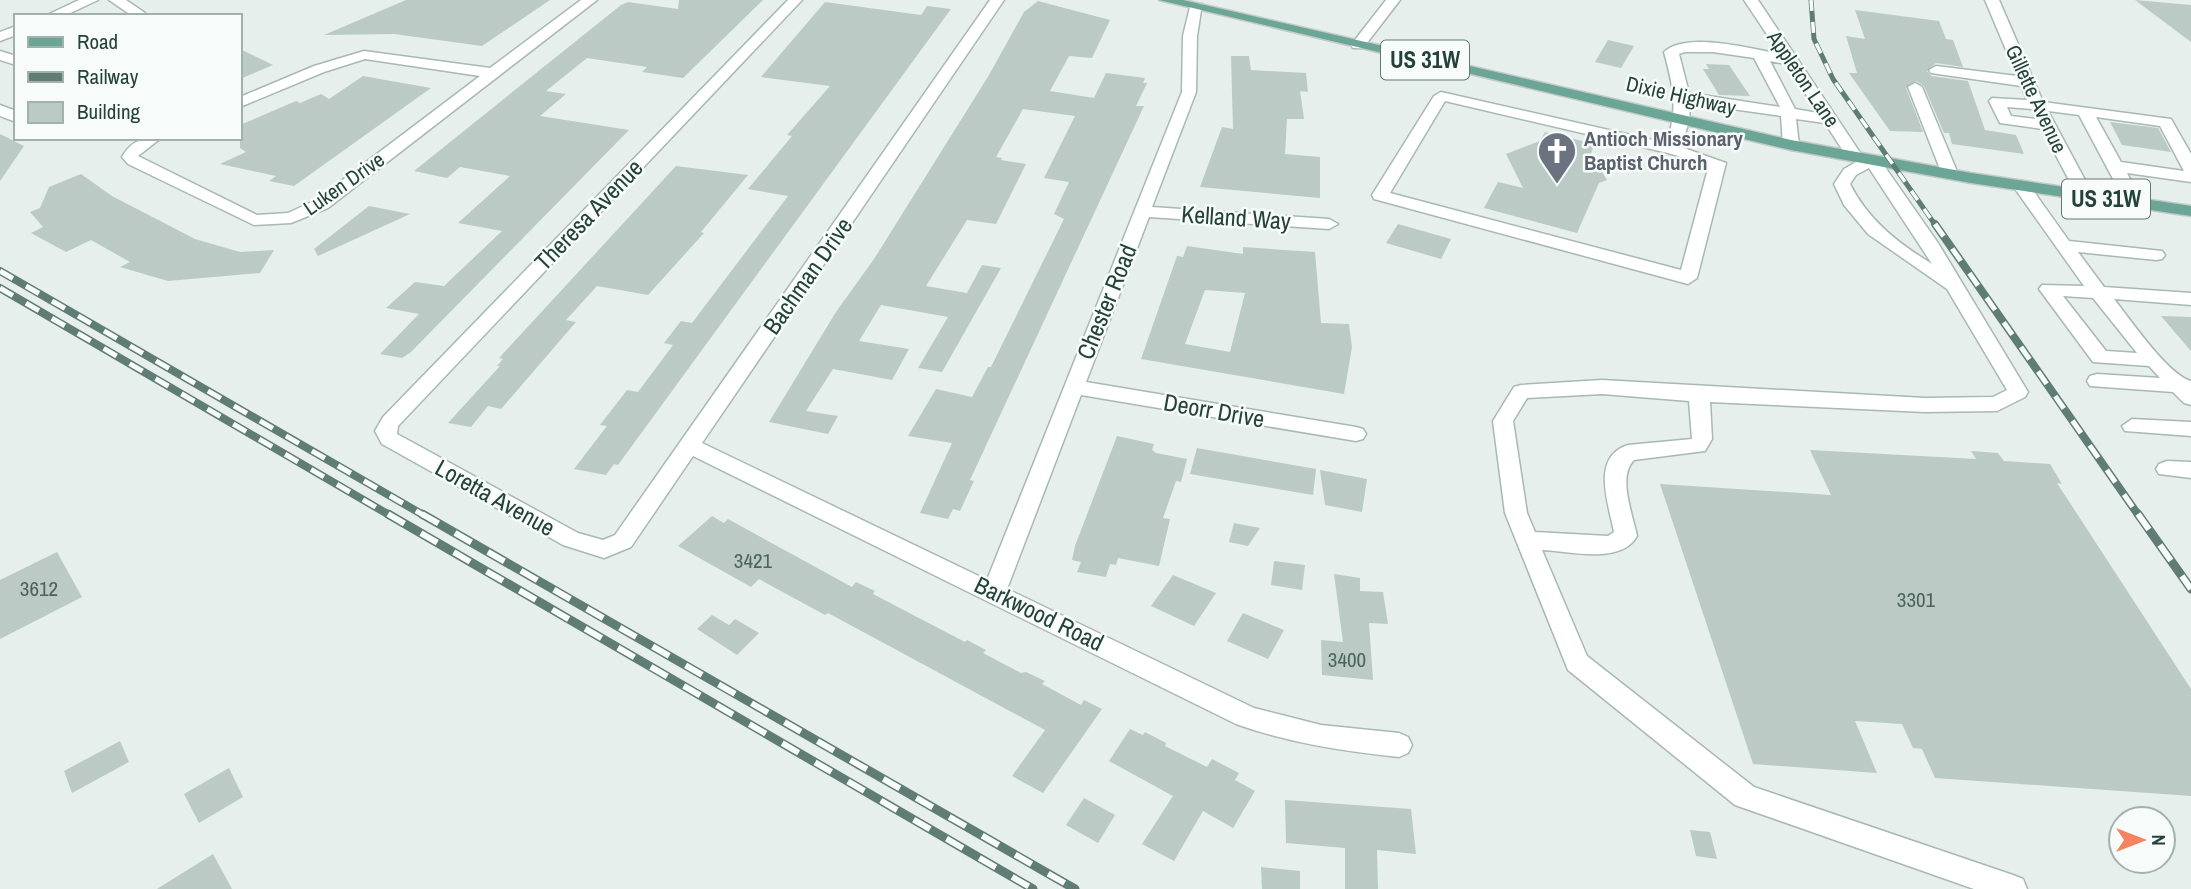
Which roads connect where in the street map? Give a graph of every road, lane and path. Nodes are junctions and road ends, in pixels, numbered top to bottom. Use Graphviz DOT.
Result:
graph roads {
  1 [pos="91,0"];
  2 [pos="116,0"];
  3 [pos="590,0"];
  4 [pos="795,0"];
  5 [pos="997,0"];
  6 [pos="1166,0"];
  7 [pos="1393,0"];
  8 [pos="1751,0"];
  9 [pos="1992,0"];
  10 [pos="1197,7"];
  11 [pos="57,14"];
  12 [pos="136,14"];
  13 [pos="1358,45"];
  14 [pos="1760,57"];
  15 [pos="1791,60"];
  16 [pos="1936,70"];
  17 [pos="493,73"];
  18 [pos="2027,82"];
  19 [pos="1915,87"];
  20 [pos="1683,97"];
  21 [pos="242,101"];
  22 [pos="2037,105"];
  23 [pos="2085,111"];
  24 [pos="1788,112"];
  25 [pos="1830,119"];
  26 [pos="1683,121"];
  27 [pos="2048,125"];
  28 [pos="150,140"];
  29 [pos="1791,145"];
  30 [pos="1672,149"];
  31 [pos="1863,159"];
  32 [pos="2115,166"];
  33 [pos="2191,169"];
  34 [pos="1950,174"];
  35 [pos="2191,177"];
  36 [pos="2021,186"];
  37 [pos="2085,195"];
  38 [pos="2134,203"];
  39 [pos="2191,211"];
  40 [pos="1143,212"];
  41 [pos="1329,224"];
  42 [pos="2062,245"];
  43 [pos="2156,255"];
  44 [pos="1954,285"];
  45 [pos="2097,291"];
  46 [pos="2191,299"];
  47 [pos="2154,360"];
  48 [pos="2097,381"];
  49 [pos="1073,387"];
  50 [pos="2188,390"];
  51 [pos="1699,395"];
  52 [pos="2132,426"];
  53 [pos="2191,429"];
  54 [pos="385,430"];
  55 [pos="1356,435"];
  56 [pos="691,446"];
  57 [pos="2167,469"];
  58 [pos="2191,470"];
  59 [pos="1527,540"];
  60 [pos="614,546"];
  61 [pos="994,592"];
  62 [pos="1399,745"];
  63 [pos="2013,889"];
  1 -- 11 [label="street"];
  2 -- 12 [label="street"];
  3 -- 17 [label="street, Luken Drive"];
  4 -- 54 [label="street, Theresa Avenue"];
  5 -- 56 [label="street, Bachman Drive"];
  6 -- 10 [label="main road, Dixie Highway / US 31W"];
  7 -- 13 [label="street"];
  8 -- 15 [label="street, Appleton Lane"];
  9 -- 18 [label="street, Gillette Avenue"];
  10 -- 13 [label="main road, Dixie Highway / US 31W"];
  10 -- 40 [label="street, Chester Road"];
  13 -- 26 [label="main road, Dixie Highway / US 31W"];
  14 -- 15 [label="street"];
  14 -- 20 [label="street"];
  14 -- 24 [label="street"];
  15 -- 25 [label="street, Appleton Lane"];
  16 -- 18 [label="street"];
  17 -- 21 [label="street"];
  17 -- 28 [label="street, Luken Drive"];
  18 -- 22 [label="street, Gillette Avenue"];
  19 -- 34 [label="street"];
  20 -- 24 [label="street"];
  20 -- 26 [label="street"];
  22 -- 23 [label="street"];
  22 -- 27 [label="street, Gillette Avenue"];
  22 -- 27 [label="street"];
  23 -- 32 [label="street"];
  23 -- 33 [label="street"];
  24 -- 25 [label="street"];
  24 -- 29 [label="street"];
  25 -- 31 [label="street, Appleton Lane"];
  26 -- 29 [label="main road, Dixie Highway / US 31W"];
  26 -- 30 [label="street"];
  27 -- 37 [label="street, Gillette Avenue"];
  29 -- 31 [label="main road, Dixie Highway / US 31W"];
  30 -- 30 [label="street"];
  31 -- 34 [label="main road, Dixie Highway / US 31W"];
  31 -- 44 [label="street, Appleton Lane"];
  31 -- 44 [label="street"];
  32 -- 35 [label="street"];
  32 -- 38 [label="street"];
  34 -- 36 [label="main road, Dixie Highway / US 31W"];
  36 -- 37 [label="main road, Dixie Highway / US 31W"];
  36 -- 42 [label="street"];
  37 -- 38 [label="main road, Dixie Highway / US 31W"];
  38 -- 39 [label="main road, Dixie Highway / US 31W"];
  40 -- 41 [label="street, Kelland Way"];
  40 -- 49 [label="street, Chester Road"];
  42 -- 43 [label="street"];
  42 -- 45 [label="street"];
  44 -- 51 [label="street, Appleton Lane"];
  45 -- 46 [label="street"];
  45 -- 47 [label="street"];
  45 -- 47 [label="street"];
  47 -- 50 [label="street"];
  48 -- 50 [label="street"];
  49 -- 55 [label="street, Deorr Drive"];
  49 -- 61 [label="street, Chester Road"];
  51 -- 59 [label="street"];
  51 -- 59 [label="street"];
  52 -- 53 [label="street"];
  54 -- 60 [label="street, Loretta Avenue"];
  56 -- 60 [label="street, Bachman Drive"];
  56 -- 61 [label="street, Barkwood Road"];
  57 -- 58 [label="street"];
  59 -- 63 [label="street"];
  61 -- 62 [label="street, Barkwood Road"];
}
